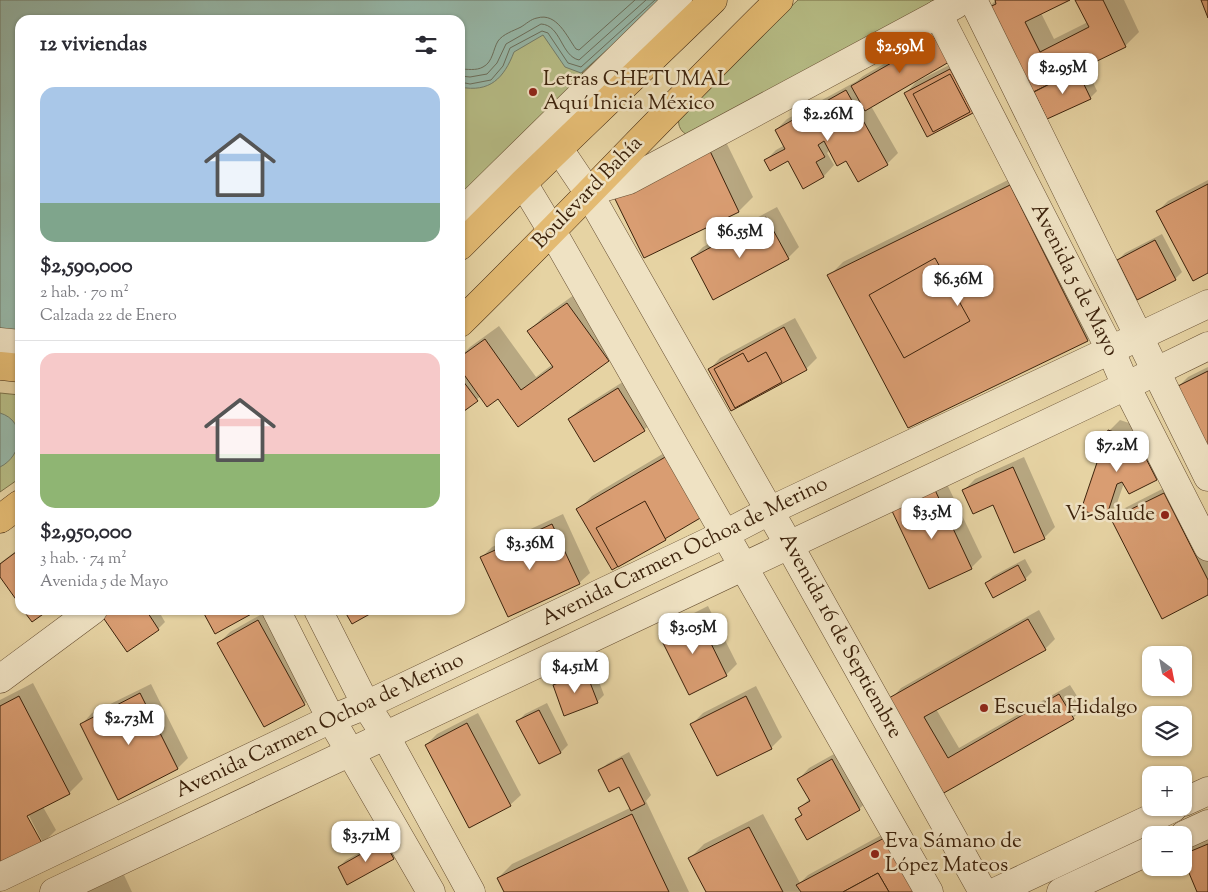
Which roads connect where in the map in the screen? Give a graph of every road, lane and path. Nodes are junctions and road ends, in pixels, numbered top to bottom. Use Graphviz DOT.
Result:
graph roads {
  1 [pos="678,0"];
  2 [pos="713,0"];
  3 [pos="779,0"];
  4 [pos="965,0"];
  5 [pos="973,0"];
  6 [pos="938,14"];
  7 [pos="559,149"];
  8 [pos="523,183"];
  9 [pos="588,192"];
  10 [pos="465,209"];
  11 [pos="552,232"];
  12 [pos="465,241"];
  13 [pos="1208,304"];
  14 [pos="465,318"];
  15 [pos="1139,338"];
  16 [pos="0,342"];
  17 [pos="15,344"];
  18 [pos="1208,346"];
  19 [pos="1111,350"];
  20 [pos="0,366"];
  21 [pos="15,368"];
  22 [pos="1155,371"];
  23 [pos="1126,386"];
  24 [pos="905,447"];
  25 [pos="1208,477"];
  26 [pos="923,482"];
  27 [pos="15,508"];
  28 [pos="769,511"];
  29 [pos="0,519"];
  30 [pos="725,534"];
  31 [pos="789,545"];
  32 [pos="1208,547"];
  33 [pos="743,566"];
  34 [pos="86,615"];
  35 [pos="279,615"];
  36 [pos="321,615"];
  37 [pos="0,679"];
  38 [pos="366,705"];
  39 [pos="331,719"];
  40 [pos="385,735"];
  41 [pos="350,751"];
  42 [pos="1208,791"];
  43 [pos="1192,798"];
  44 [pos="1156,816"];
  45 [pos="1208,824"];
  46 [pos="1192,831"];
  47 [pos="1142,854"];
  48 [pos="0,877"];
  49 [pos="54,892"];
  50 [pos="431,892"];
  51 [pos="471,892"];
  52 [pos="929,892"];
  53 [pos="983,892"];
  54 [pos="995,892"];
  55 [pos="1061,892"];
  1 -- 10 [label="street"];
  2 -- 7 [label="main road"];
  3 -- 9 [label="main road, Boulevard Bahía"];
  4 -- 6 [label="street"];
  5 -- 15 [label="street, Avenida 5 de Mayo"];
  6 -- 9 [label="street"];
  6 -- 19 [label="street, Avenida 5 de Mayo"];
  7 -- 8 [label="main road"];
  7 -- 9 [label="street, Avenida 16 de Septiembre"];
  8 -- 11 [label="street"];
  8 -- 12 [label="main road"];
  9 -- 11 [label="main road, Boulevard Bahía"];
  9 -- 28 [label="street, Avenida 16 de Septiembre"];
  11 -- 14 [label="main road, Boulevard Bahía"];
  11 -- 30 [label="street"];
  13 -- 15 [label="street, Avenida Carmen Ochoa de Merino"];
  15 -- 19 [label="street, Avenida Carmen Ochoa de Merino"];
  15 -- 22 [label="street, Avenida 5 de Mayo"];
  16 -- 17 [label="street"];
  18 -- 22 [label="street, Avenida Carmen Ochoa de Merino"];
  19 -- 23 [label="street, Avenida 5 de Mayo"];
  19 -- 24 [label="street, Avenida Carmen Ochoa de Merino"];
  20 -- 21 [label="main road"];
  22 -- 23 [label="street, Avenida Carmen Ochoa de Merino"];
  22 -- 25 [label="street, Avenida 5 de Mayo"];
  23 -- 26 [label="street, Avenida Carmen Ochoa de Merino"];
  23 -- 32 [label="street, Avenida 5 de Mayo"];
  24 -- 26 [label="street"];
  24 -- 28 [label="street, Avenida Carmen Ochoa de Merino"];
  26 -- 31 [label="street, Avenida Carmen Ochoa de Merino"];
  27 -- 29 [label="main road"];
  28 -- 30 [label="street, Avenida Carmen Ochoa de Merino"];
  28 -- 31 [label="street, Avenida 16 de Septiembre"];
  30 -- 33 [label="street"];
  30 -- 38 [label="street, Avenida Carmen Ochoa de Merino"];
  31 -- 33 [label="street, Avenida Carmen Ochoa de Merino"];
  31 -- 53 [label="street, Avenida 16 de Septiembre"];
  33 -- 40 [label="street, Avenida Carmen Ochoa de Merino"];
  33 -- 52 [label="street"];
  34 -- 37 [label="street"];
  35 -- 39 [label="street"];
  36 -- 38 [label="street"];
  38 -- 39 [label="street, Avenida Carmen Ochoa de Merino"];
  38 -- 40 [label="street"];
  39 -- 41 [label="street"];
  39 -- 48 [label="street, Avenida Carmen Ochoa de Merino"];
  40 -- 41 [label="street, Avenida Carmen Ochoa de Merino"];
  40 -- 51 [label="street"];
  41 -- 49 [label="street, Avenida Carmen Ochoa de Merino"];
  41 -- 50 [label="street"];
  42 -- 43 [label="street"];
  44 -- 54 [label="street"];
  45 -- 46 [label="street"];
  47 -- 55 [label="street"];
}
